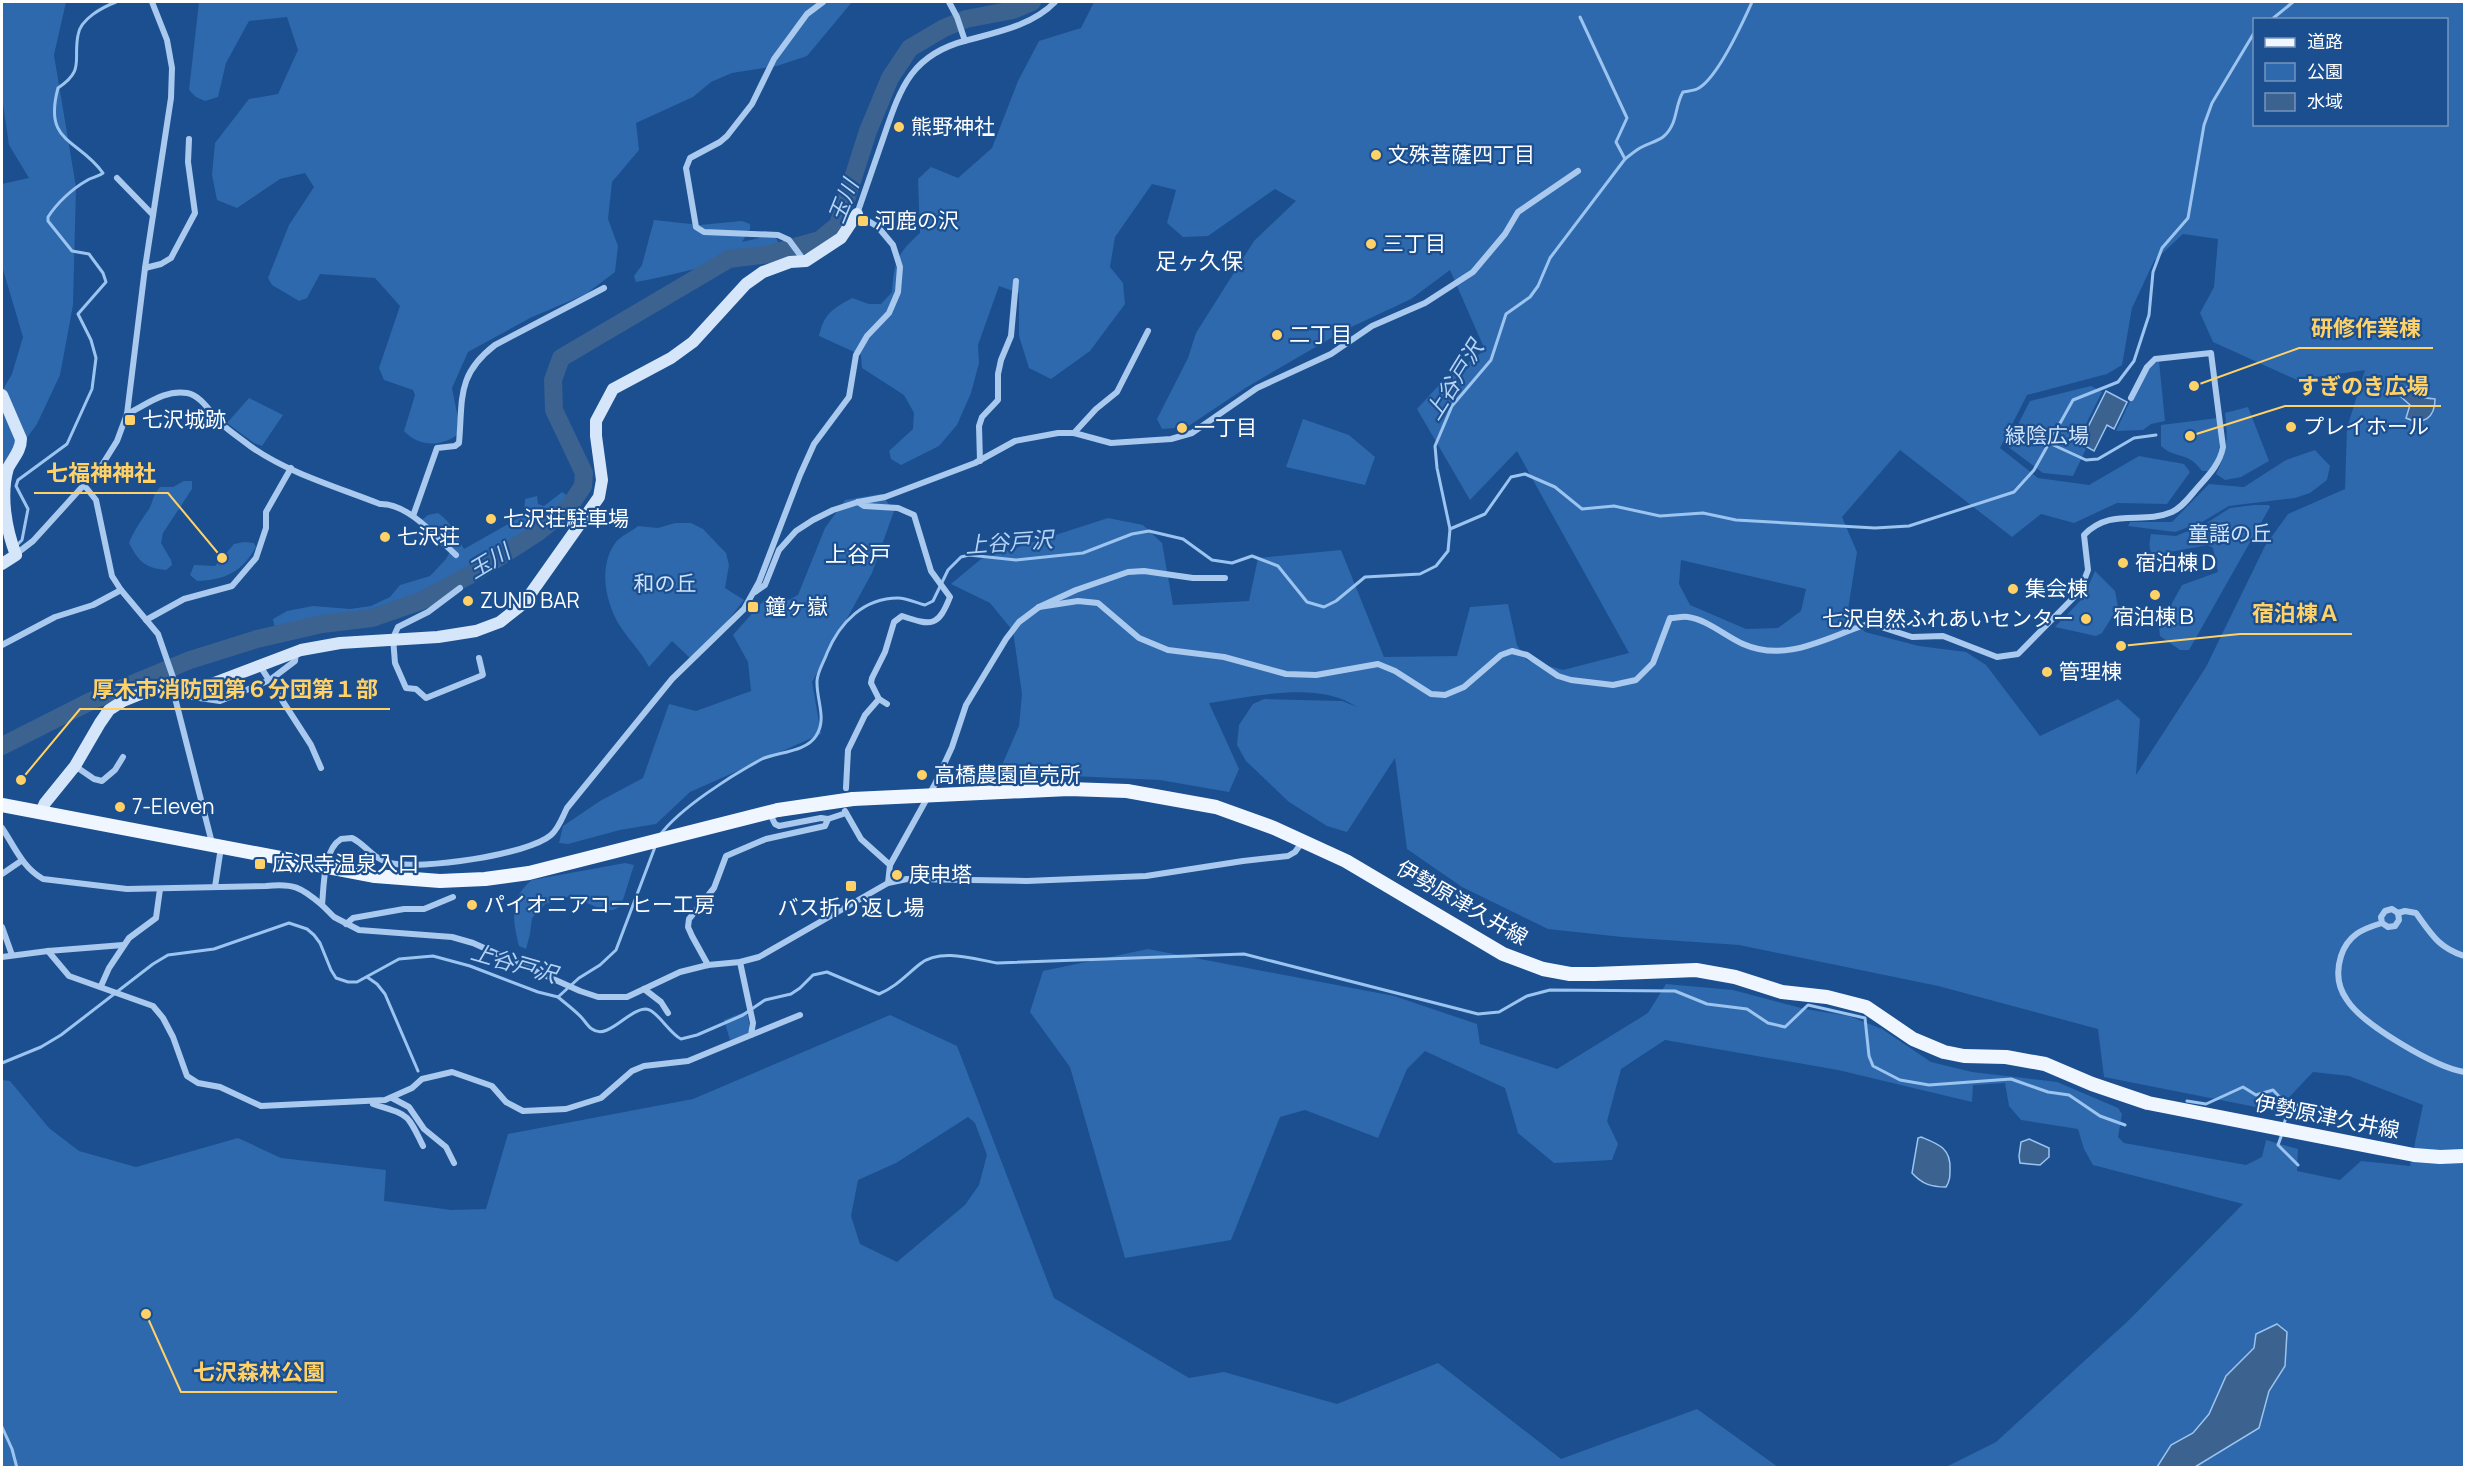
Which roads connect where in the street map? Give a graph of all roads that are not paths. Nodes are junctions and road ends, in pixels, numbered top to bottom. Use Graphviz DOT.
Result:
graph roads {
  1 [pos="152,2"];
  2 [pos="823,2"];
  3 [pos="949,2"];
  4 [pos="1054,2"];
  5 [pos="965,40"];
  6 [pos="189,139"];
  7 [pos="1578,171"];
  8 [pos="117,178"];
  9 [pos="857,214"];
  10 [pos="153,215"];
  11 [pos="803,259"];
  12 [pos="145,268"];
  13 [pos="1016,281"];
  14 [pos="604,288"];
  15 [pos="1148,331"];
  16 [pos="2,395"];
  17 [pos="2131,398"];
  18 [pos="127,414"];
  19 [pos="1074,433"];
  20 [pos="980,461"];
  21 [pos="291,468"];
  22 [pos="84,485"];
  23 [pos="858,502"];
  24 [pos="413,516"];
  25 [pos="16,555"];
  26 [pos="456,555"];
  27 [pos="2,564"];
  28 [pos="1225,578"];
  29 [pos="460,588"];
  30 [pos="121,590"];
  31 [pos="753,595"];
  32 [pos="1039,608"];
  33 [pos="146,620"];
  34 [pos="393,638"];
  35 [pos="2,645"];
  36 [pos="296,652"];
  37 [pos="479,658"];
  38 [pos="260,666"];
  39 [pos="270,680"];
  40 [pos="173,687"];
  41 [pos="879,699"];
  42 [pos="887,704"];
  43 [pos="123,757"];
  44 [pos="75,765"];
  45 [pos="321,768"];
  46 [pos="850,793"];
  47 [pos="929,794"];
  48 [pos="2,805"];
  49 [pos="41,812"];
  50 [pos="769,812"];
  51 [pos="828,819"];
  52 [pos="2,828"];
  53 [pos="1303,840"];
  54 [pos="217,845"];
  55 [pos="21,861"];
  56 [pos="890,865"];
  57 [pos="327,867"];
  58 [pos="2,874"];
  59 [pos="888,883"];
  60 [pos="215,887"];
  61 [pos="160,889"];
  62 [pos="453,897"];
  63 [pos="322,905"];
  64 [pos="2398,913"];
  65 [pos="2382,923"];
  66 [pos="346,924"];
  67 [pos="2,927"];
  68 [pos="123,945"];
  69 [pos="48,951"];
  70 [pos="12,955"];
  71 [pos="2464,956"];
  72 [pos="2,957"];
  73 [pos="740,962"];
  74 [pos="708,964"];
  75 [pos="101,986"];
  76 [pos="644,989"];
  77 [pos="668,1013"];
  78 [pos="800,1015"];
  79 [pos="751,1035"];
  80 [pos="2464,1072"];
  81 [pos="392,1098"];
  82 [pos="370,1103"];
  83 [pos="423,1146"];
  84 [pos="2464,1156"];
  85 [pos="454,1163"];
  1 -- 10 [label="street"];
  2 -- 11 [label="street"];
  3 -- 5 [label="street"];
  4 -- 5 [label="street"];
  5 -- 9 [label="street"];
  6 -- 12 [label="street"];
  7 -- 19 [label="street"];
  8 -- 10 [label="street"];
  9 -- 11 [label="street"];
  9 -- 31 [label="street"];
  10 -- 12 [label="street"];
  11 -- 34 [label="street"];
  12 -- 18 [label="street"];
  13 -- 20 [label="street"];
  14 -- 24 [label="street"];
  15 -- 19 [label="street"];
  16 -- 25 [label="street"];
  17 -- 32 [label="street"];
  18 -- 21 [label="street"];
  18 -- 22 [label="street"];
  19 -- 20 [label="street"];
  20 -- 23 [label="street"];
  21 -- 24 [label="street"];
  21 -- 33 [label="street"];
  22 -- 25 [label="street"];
  22 -- 30 [label="street"];
  23 -- 31 [label="street"];
  23 -- 41 [label="street"];
  24 -- 26 [label="street"];
  25 -- 27 [label="street"];
  28 -- 32 [label="street"];
  29 -- 34 [label="street"];
  30 -- 33 [label="street"];
  30 -- 35 [label="street"];
  31 -- 57 [label="street"];
  32 -- 47 [label="street"];
  33 -- 40 [label="street"];
  34 -- 36 [label="street"];
  34 -- 37 [label="street"];
  36 -- 38 [label="street"];
  36 -- 39 [label="street"];
  38 -- 39 [label="street"];
  38 -- 40 [label="street"];
  39 -- 40 [label="street"];
  39 -- 45 [label="street"];
  40 -- 44 [label="street"];
  40 -- 54 [label="street"];
  41 -- 42 [label="street"];
  41 -- 46 [label="street"];
  43 -- 44 [label="street"];
  44 -- 49 [label="street"];
  46 -- 47 [label="main road, 伊勢原津久井線"];
  46 -- 50 [label="main road, 伊勢原津久井線, bridge"];
  47 -- 53 [label="main road, 伊勢原津久井線"];
  47 -- 56 [label="street"];
  48 -- 49 [label="main road"];
  49 -- 54 [label="main road"];
  50 -- 51 [label="street"];
  50 -- 57 [label="main road, 伊勢原津久井線"];
  51 -- 56 [label="street"];
  51 -- 74 [label="street"];
  52 -- 55 [label="street"];
  53 -- 59 [label="street"];
  53 -- 84 [label="main road, 伊勢原津久井線"];
  54 -- 57 [label="main road"];
  54 -- 60 [label="street"];
  55 -- 58 [label="street"];
  55 -- 61 [label="street"];
  56 -- 59 [label="street"];
  57 -- 63 [label="street"];
  59 -- 73 [label="street"];
  60 -- 61 [label="street"];
  60 -- 63 [label="street"];
  61 -- 68 [label="street"];
  62 -- 66 [label="street"];
  63 -- 66 [label="street"];
  64 -- 65 [label="street"];
  64 -- 65 [label="street"];
  64 -- 71 [label="street"];
  65 -- 80 [label="street"];
  66 -- 76 [label="street"];
  67 -- 70 [label="street"];
  68 -- 69 [label="street"];
  68 -- 75 [label="street"];
  69 -- 70 [label="street"];
  69 -- 75 [label="street"];
  70 -- 72 [label="street"];
  73 -- 74 [label="street"];
  73 -- 79 [label="street"];
  74 -- 76 [label="street"];
  75 -- 82 [label="street"];
  76 -- 77 [label="street"];
  78 -- 79 [label="street"];
  79 -- 81 [label="street"];
  81 -- 82 [label="street"];
  81 -- 85 [label="street"];
  82 -- 83 [label="street"];
}
